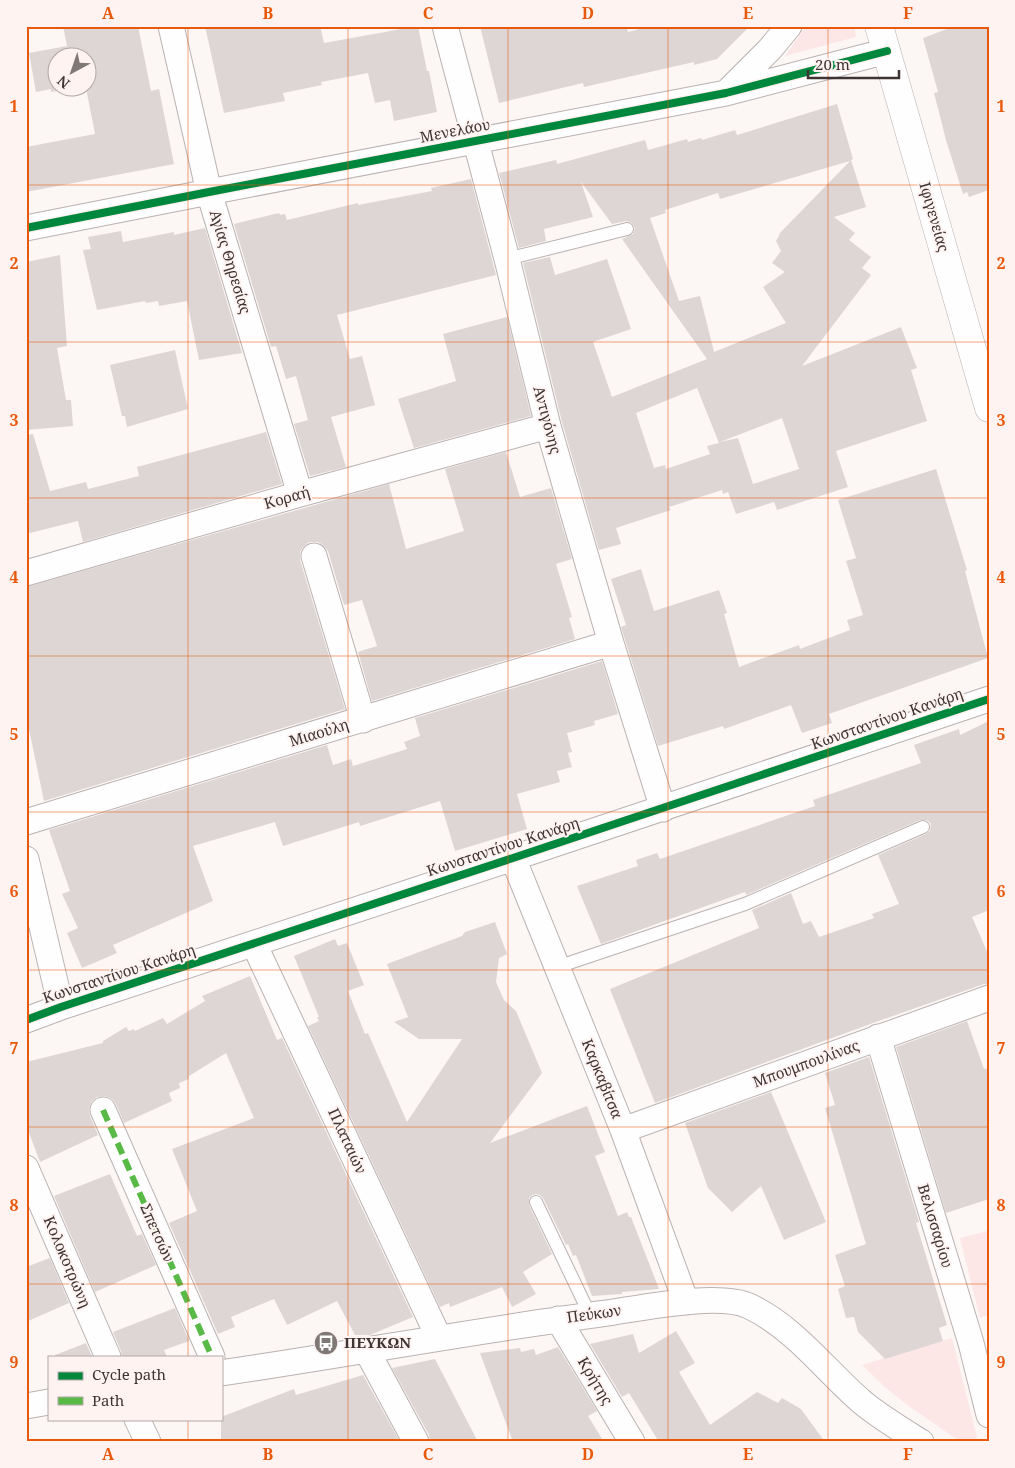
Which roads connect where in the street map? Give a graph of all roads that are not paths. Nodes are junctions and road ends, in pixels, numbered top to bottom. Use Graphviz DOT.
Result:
graph roads {
  1 [pos="171,26"];
  2 [pos="446,26"];
  3 [pos="789,26"];
  4 [pos="883,39"];
  5 [pos="726,93"];
  6 [pos="475,141"];
  7 [pos="209,192"];
  8 [pos="26,228"];
  9 [pos="627,229"];
  10 [pos="507,259"];
  11 [pos="989,408"];
  12 [pos="548,426"];
  13 [pos="300,494"];
  14 [pos="314,556"];
  15 [pos="26,573"];
  16 [pos="611,643"];
  17 [pos="989,699"];
  18 [pos="363,720"];
  19 [pos="664,809"];
  20 [pos="26,822"];
  21 [pos="923,826"];
  22 [pos="513,858"];
  23 [pos="26,859"];
  24 [pos="254,944"];
  25 [pos="557,967"];
  26 [pos="989,998"];
  27 [pos="61,1007"];
  28 [pos="26,1020"];
  29 [pos="878,1037"];
  30 [pos="102,1110"];
  31 [pos="623,1130"];
  32 [pos="26,1168"];
  33 [pos="536,1202"];
  34 [pos="686,1302"];
  35 [pos="590,1315"];
  36 [pos="558,1319"];
  37 [pos="439,1338"];
  38 [pos="367,1351"];
  39 [pos="108,1356"];
  40 [pos="212,1356"];
  41 [pos="222,1373"];
  42 [pos="48,1402"];
  43 [pos="26,1406"];
  44 [pos="989,1415"];
  45 [pos="137,1420"];
  46 [pos="148,1442"];
  47 [pos="416,1442"];
  48 [pos="632,1442"];
  49 [pos="921,1442"];
  1 -- 7 [label="street, Αγίας Θηρεσίας"];
  2 -- 6 [label="street, Αντιγόνης"];
  3 -- 5 [label="street"];
  4 -- 5 [label="street, Μενελάου"];
  4 -- 11 [label="street, Ιφιγενείας"];
  5 -- 6 [label="street, Μενελάου"];
  6 -- 7 [label="street, Μενελάου"];
  6 -- 10 [label="street, Αντιγόνης"];
  7 -- 8 [label="street, Μενελάου"];
  7 -- 13 [label="street, Αγίας Θηρεσίας"];
  9 -- 10 [label="lane"];
  10 -- 12 [label="street, Αντιγόνης"];
  12 -- 13 [label="street, Κοραή"];
  12 -- 16 [label="street, Αντιγόνης"];
  13 -- 15 [label="street, Κοραή"];
  14 -- 18 [label="street"];
  16 -- 18 [label="street, Μιαούλη"];
  16 -- 19 [label="street, Αντιγόνης"];
  17 -- 19 [label="street, Κωνσταντίνου Κανάρη"];
  18 -- 20 [label="street, Μιαούλη"];
  19 -- 22 [label="street, Κωνσταντίνου Κανάρη"];
  21 -- 25 [label="lane"];
  22 -- 24 [label="street, Κωνσταντίνου Κανάρη"];
  22 -- 25 [label="street, Καρκαβίτσα"];
  23 -- 27 [label="street"];
  24 -- 27 [label="street, Κωνσταντίνου Κανάρη"];
  24 -- 37 [label="street, Πλαταιών"];
  25 -- 31 [label="street, Καρκαβίτσα"];
  26 -- 29 [label="street, Μπουμπουλίνας"];
  27 -- 28 [label="street, Κωνσταντίνου Κανάρη"];
  29 -- 31 [label="street, Μπουμπουλίνας"];
  29 -- 44 [label="street, Βελισσαρίου"];
  30 -- 40 [label="street, Σπετσών"];
  31 -- 34 [label="street, Καρκαβίτσα"];
  32 -- 39 [label="street, Κολοκοτρώνη"];
  33 -- 35 [label="lane"];
  34 -- 35 [label="street, Πεύκων"];
  34 -- 49 [label="street, Πεύκων"];
  35 -- 36 [label="street, Πεύκων"];
  36 -- 37 [label="street, Πεύκων"];
  36 -- 48 [label="street, Κρήτης"];
  37 -- 38 [label="street, Πεύκων"];
  38 -- 41 [label="street, Πεύκων"];
  38 -- 47 [label="street"];
  42 -- 43 [label="street"];
  45 -- 46 [label="street"];
}
